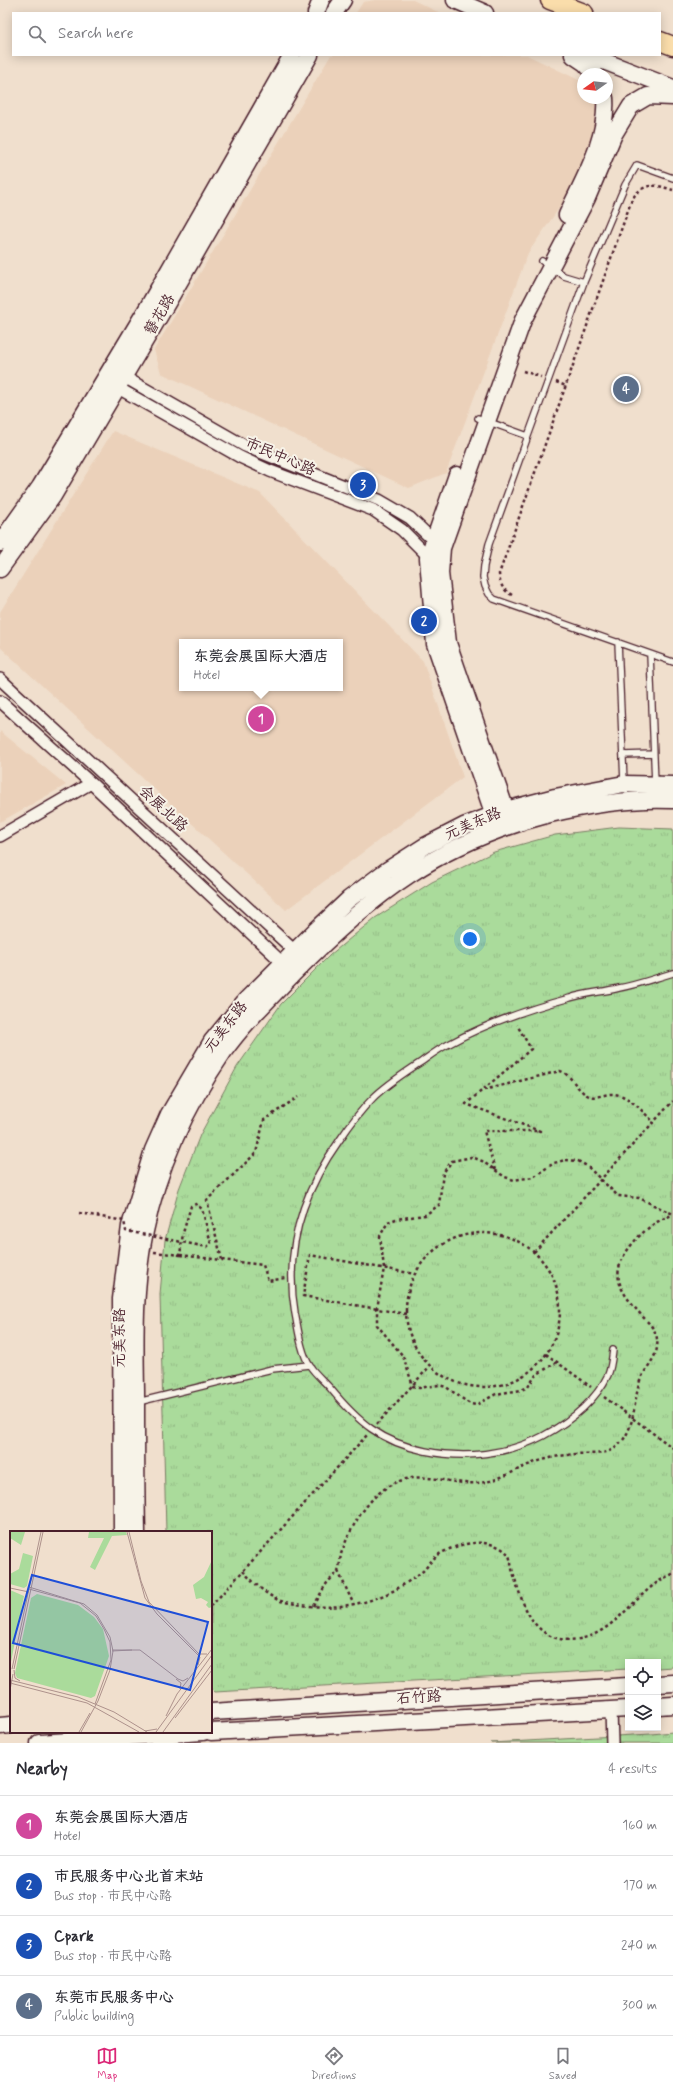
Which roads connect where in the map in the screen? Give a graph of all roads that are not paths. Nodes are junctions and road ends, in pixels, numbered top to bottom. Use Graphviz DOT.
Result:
graph roads {
  1 [pos="321,0"];
  2 [pos="343,0"];
  3 [pos="455,0"];
  4 [pos="550,0"];
  5 [pos="316,12"];
  6 [pos="335,12"];
  7 [pos="483,12"];
  8 [pos="581,12"];
  9 [pos="661,41"];
  10 [pos="673,46"];
  11 [pos="291,56"];
  12 [pos="309,56"];
  13 [pos="574,56"];
  14 [pos="591,56"];
  15 [pos="590,68"];
  16 [pos="673,88"];
  17 [pos="673,96"];
  18 [pos="606,104"];
  19 [pos="673,178"];
  20 [pos="547,264"];
  21 [pos="584,282"];
  22 [pos="114,378"];
  23 [pos="482,420"];
  24 [pos="528,436"];
  25 [pos="0,543"];
  26 [pos="437,544"];
  27 [pos="434,561"];
  28 [pos="0,569"];
  29 [pos="618,642"];
  30 [pos="650,654"];
  31 [pos="673,662"];
  32 [pos="0,679"];
  33 [pos="0,701"];
  34 [pos="654,754"];
  35 [pos="623,755"];
  36 [pos="91,783"];
  37 [pos="624,784"];
  38 [pos="655,784"];
  39 [pos="673,785"];
  40 [pos="673,800"];
  41 [pos="502,819"];
  42 [pos="0,836"];
  43 [pos="300,956"];
  44 [pos="289,968"];
  45 [pos="673,973"];
  46 [pos="613,1350"];
  47 [pos="309,1365"];
  48 [pos="136,1402"];
  49 [pos="122,1531"];
  50 [pos="137,1531"];
  51 [pos="673,1683"];
  52 [pos="661,1684"];
  53 [pos="625,1686"];
  54 [pos="673,1705"];
  55 [pos="661,1706"];
  56 [pos="625,1708"];
  57 [pos="611,1710"];
  58 [pos="212,1712"];
  59 [pos="10,1725"];
  60 [pos="0,1726"];
  61 [pos="212,1732"];
  62 [pos="196,1733"];
  63 [pos="132,1734"];
  64 [pos="170,1736"];
  65 [pos="39,1743"];
  66 [pos="612,1743"];
  1 -- 5 [label="street"];
  2 -- 6 [label="street"];
  3 -- 7 [label="street"];
  4 -- 8 [label="main road"];
  9 -- 10 [label="main road"];
  11 -- 22 [label="street, 簪花路"];
  12 -- 22 [label="street, 簪花路"];
  13 -- 15 [label="street"];
  14 -- 16 [label="street"];
  17 -- 20 [label="street"];
  18 -- 20 [label="street"];
  19 -- 21 [label="lane"];
  20 -- 21 [label="lane"];
  20 -- 23 [label="street"];
  21 -- 24 [label="lane"];
  22 -- 25 [label="street, 簪花路"];
  22 -- 26 [label="street, 市民中心路"];
  22 -- 27 [label="street, 市民中心路"];
  22 -- 28 [label="street, 簪花路"];
  23 -- 24 [label="lane"];
  23 -- 26 [label="street"];
  24 -- 29 [label="lane"];
  26 -- 27 [label="street"];
  27 -- 41 [label="street"];
  29 -- 30 [label="lane"];
  29 -- 35 [label="lane"];
  30 -- 31 [label="lane"];
  30 -- 34 [label="lane"];
  32 -- 43 [label="street, 会展北路"];
  33 -- 36 [label="street, 会展北路"];
  34 -- 35 [label="lane"];
  34 -- 38 [label="lane"];
  35 -- 37 [label="lane"];
  36 -- 42 [label="street"];
  36 -- 44 [label="street, 会展北路"];
  37 -- 38 [label="street, 元美东路"];
  37 -- 41 [label="street, 元美东路"];
  38 -- 39 [label="street, 元美东路"];
  40 -- 41 [label="street, 元美东路"];
  41 -- 43 [label="street, 元美东路"];
  43 -- 44 [label="street, 元美东路"];
  44 -- 48 [label="street, 元美东路"];
  44 -- 49 [label="street, 元美东路"];
  45 -- 47 [label="lane"];
  46 -- 47 [label="lane"];
  47 -- 48 [label="lane"];
  48 -- 50 [label="street, 元美东路"];
  51 -- 52 [label="street"];
  53 -- 58 [label="street, 石竹路"];
  54 -- 55 [label="street"];
  56 -- 57 [label="street, 石竹路"];
  57 -- 61 [label="street, 石竹路"];
  57 -- 66 [label="street"];
  59 -- 60 [label="street"];
  62 -- 64 [label="street"];
  63 -- 64 [label="street"];
  63 -- 65 [label="street"];
}
